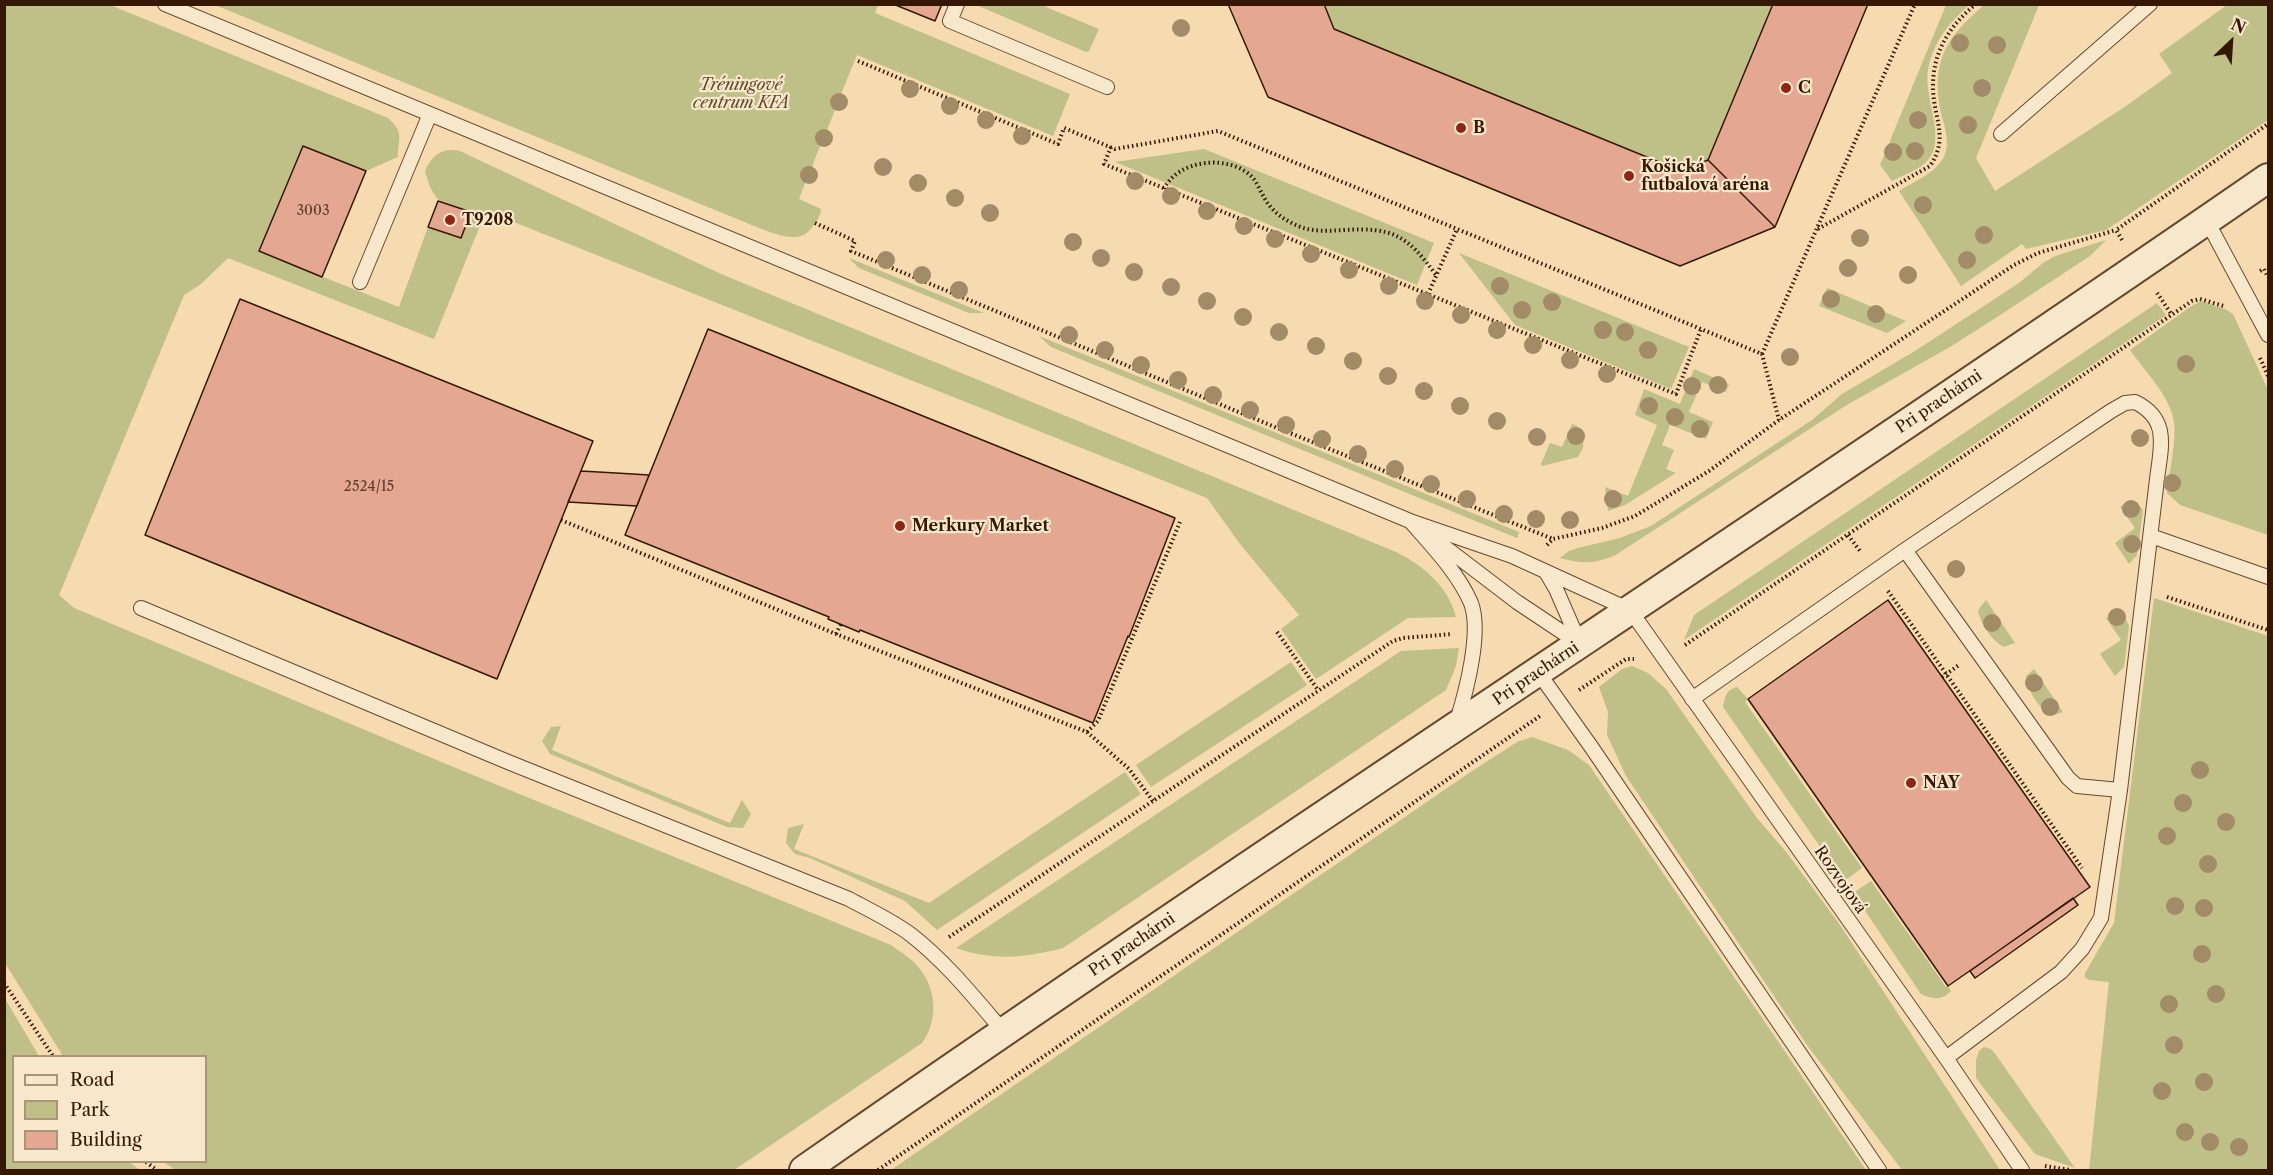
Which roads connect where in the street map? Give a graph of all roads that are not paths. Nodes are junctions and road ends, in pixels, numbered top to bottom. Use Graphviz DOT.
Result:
graph roads {
  1 [pos="165,4"];
  2 [pos="957,4"];
  3 [pos="2150,4"];
  4 [pos="1107,87"];
  5 [pos="430,114"];
  6 [pos="2001,134"];
  7 [pos="2268,178"];
  8 [pos="2207,221"];
  9 [pos="360,282"];
  10 [pos="2268,335"];
  11 [pos="1410,520"];
  12 [pos="2151,536"];
  13 [pos="1905,550"];
  14 [pos="1540,569"];
  15 [pos="2268,577"];
  16 [pos="141,608"];
  17 [pos="1630,610"];
  18 [pos="1580,644"];
  19 [pos="1538,672"];
  20 [pos="1692,699"];
  21 [pos="1455,728"];
  22 [pos="2120,790"];
  23 [pos="1003,1031"];
  24 [pos="1946,1058"];
  25 [pos="804,1170"];
  26 [pos="1879,1170"];
  27 [pos="2022,1170"];
  1 -- 5 [label="lane"];
  2 -- 4 [label="lane"];
  3 -- 6 [label="lane"];
  5 -- 9 [label="lane"];
  5 -- 11 [label="lane"];
  7 -- 8 [label="street, Pri prachárni"];
  8 -- 10 [label="lane"];
  8 -- 17 [label="street, Pri prachárni"];
  11 -- 14 [label="lane"];
  11 -- 18 [label="lane"];
  11 -- 21 [label="lane"];
  12 -- 13 [label="lane"];
  12 -- 15 [label="lane"];
  12 -- 22 [label="lane"];
  13 -- 20 [label="lane"];
  13 -- 22 [label="lane"];
  14 -- 17 [label="lane"];
  14 -- 18 [label="lane"];
  16 -- 23 [label="lane"];
  17 -- 18 [label="street, Pri prachárni"];
  17 -- 20 [label="lane, Rozvojová"];
  18 -- 19 [label="street, Pri prachárni"];
  19 -- 21 [label="street, Pri prachárni"];
  19 -- 26 [label="lane"];
  20 -- 24 [label="lane, Rozvojová"];
  21 -- 23 [label="street, Pri prachárni"];
  22 -- 24 [label="lane"];
  23 -- 25 [label="street, Pri prachárni"];
  24 -- 27 [label="lane, Rozvojová"];
}
